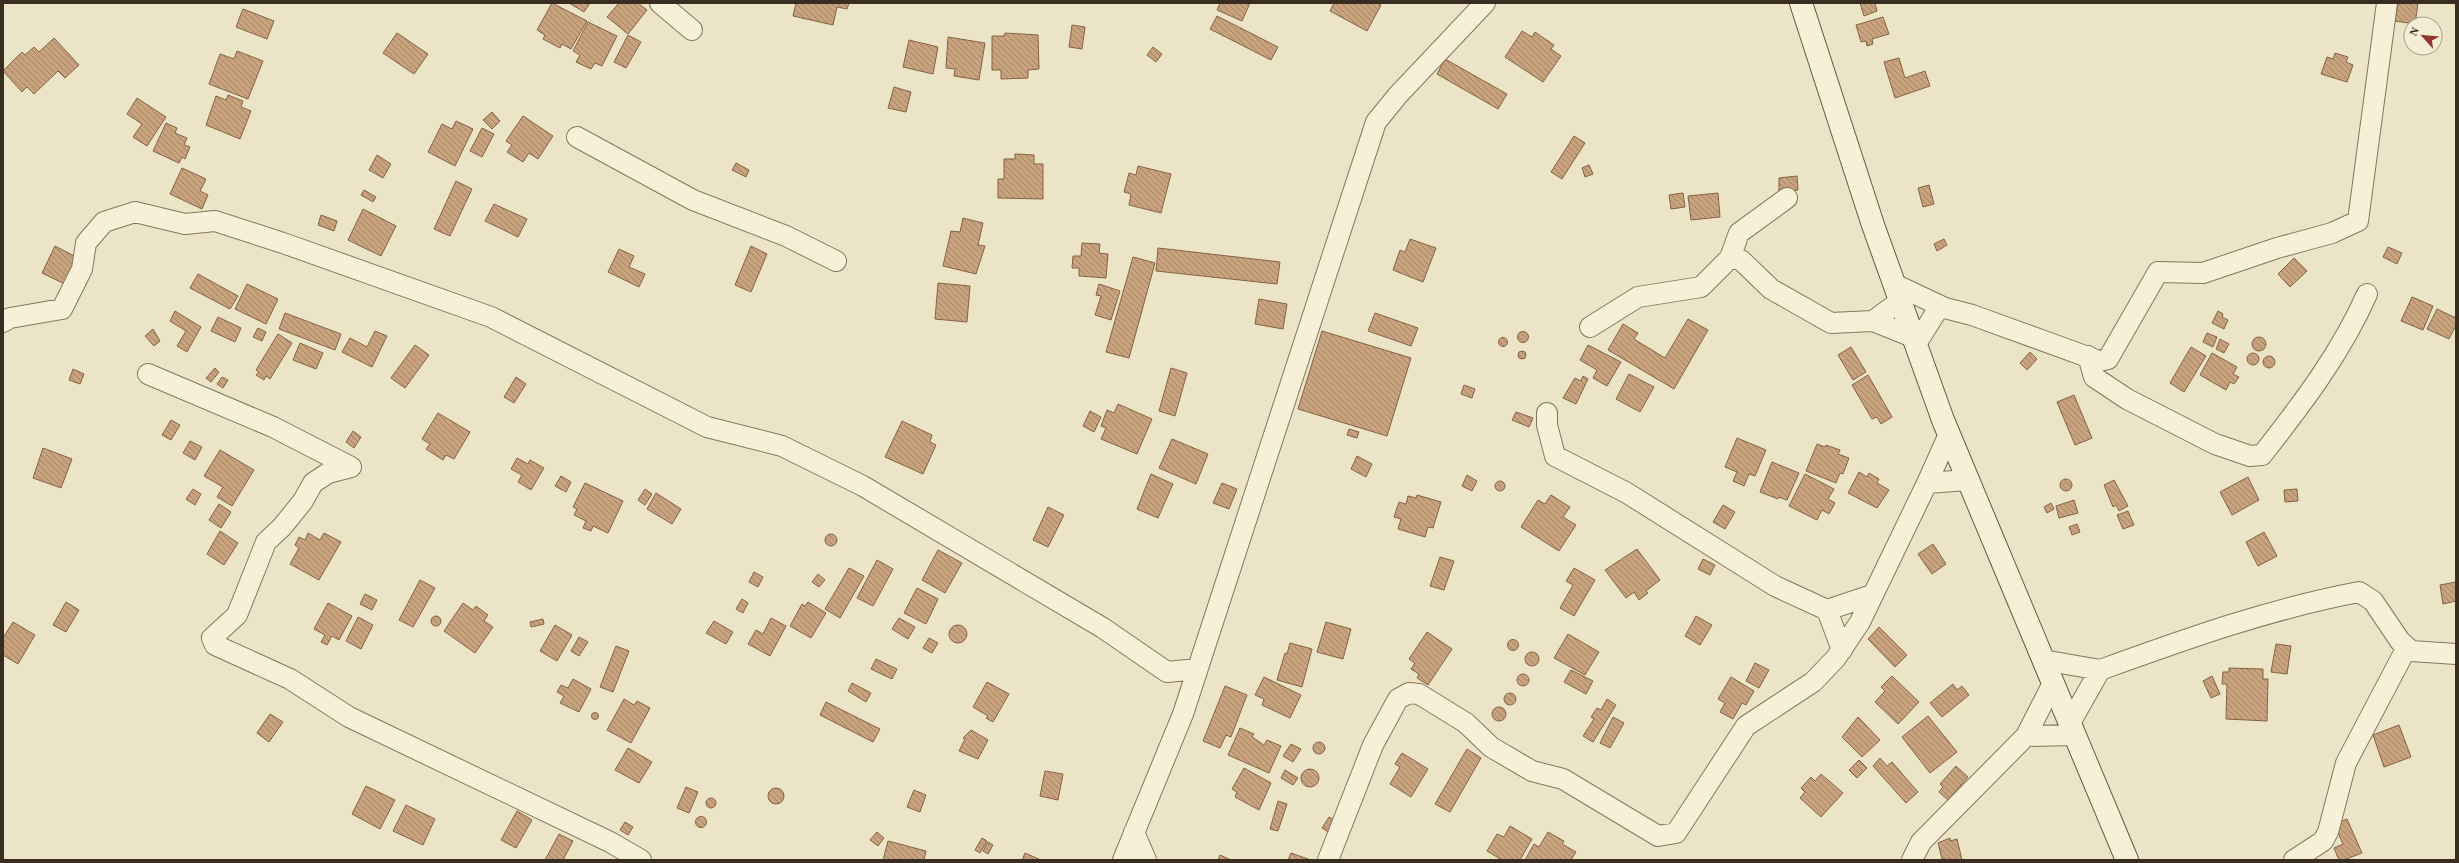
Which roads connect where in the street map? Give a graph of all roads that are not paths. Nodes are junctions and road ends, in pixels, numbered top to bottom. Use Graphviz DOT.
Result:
graph roads {
  1 [pos="660,3"];
  2 [pos="1485,3"];
  3 [pos="1801,3"];
  4 [pos="2387,3"];
  5 [pos="692,30"];
  6 [pos="577,137"];
  7 [pos="1787,198"];
  8 [pos="1730,258"];
  9 [pos="836,260"];
  10 [pos="1897,293"];
  11 [pos="2367,294"];
  12 [pos="1940,306"];
  13 [pos="1873,321"];
  14 [pos="3,322"];
  15 [pos="1590,327"];
  16 [pos="1915,341"];
  17 [pos="2088,356"];
  18 [pos="2108,359"];
  19 [pos="148,374"];
  20 [pos="2099,380"];
  21 [pos="1547,413"];
  22 [pos="1949,434"];
  23 [pos="1968,480"];
  24 [pos="1927,483"];
  25 [pos="1872,595"];
  26 [pos="1827,610"];
  27 [pos="2407,647"];
  28 [pos="1842,650"];
  29 [pos="2456,654"];
  30 [pos="2043,660"];
  31 [pos="1197,669"];
  32 [pos="2100,670"];
  33 [pos="2053,683"];
  34 [pos="2072,729"];
  35 [pos="2026,736"];
  36 [pos="1134,832"];
  37 [pos="641,860"];
  38 [pos="1123,860"];
  39 [pos="1146,860"];
  40 [pos="1328,860"];
  41 [pos="1912,860"];
  42 [pos="2127,860"];
  43 [pos="2294,860"];
  1 -- 5 [label="street"];
  2 -- 31 [label="street"];
  3 -- 10 [label="street"];
  4 -- 18 [label="street"];
  6 -- 9 [label="street"];
  7 -- 8 [label="street"];
  8 -- 13 [label="street"];
  8 -- 15 [label="street"];
  10 -- 12 [label="street"];
  10 -- 13 [label="street"];
  10 -- 16 [label="street"];
  11 -- 20 [label="street"];
  12 -- 16 [label="street"];
  12 -- 17 [label="street"];
  13 -- 16 [label="street"];
  14 -- 31 [label="street"];
  16 -- 22 [label="street"];
  17 -- 18 [label="street"];
  17 -- 20 [label="street"];
  18 -- 20 [label="street"];
  19 -- 37 [label="street"];
  21 -- 26 [label="street"];
  22 -- 23 [label="street"];
  22 -- 24 [label="street"];
  23 -- 24 [label="street"];
  23 -- 30 [label="street"];
  24 -- 25 [label="street"];
  25 -- 26 [label="street"];
  25 -- 28 [label="street"];
  26 -- 28 [label="street"];
  27 -- 29 [label="street"];
  27 -- 32 [label="street"];
  27 -- 43 [label="street"];
  28 -- 40 [label="street"];
  30 -- 32 [label="street"];
  30 -- 33 [label="street"];
  31 -- 36 [label="street"];
  32 -- 34 [label="street"];
  33 -- 34 [label="street"];
  33 -- 35 [label="street"];
  34 -- 35 [label="street"];
  34 -- 42 [label="street"];
  35 -- 41 [label="street"];
  36 -- 38 [label="street"];
  36 -- 39 [label="street"];
}
